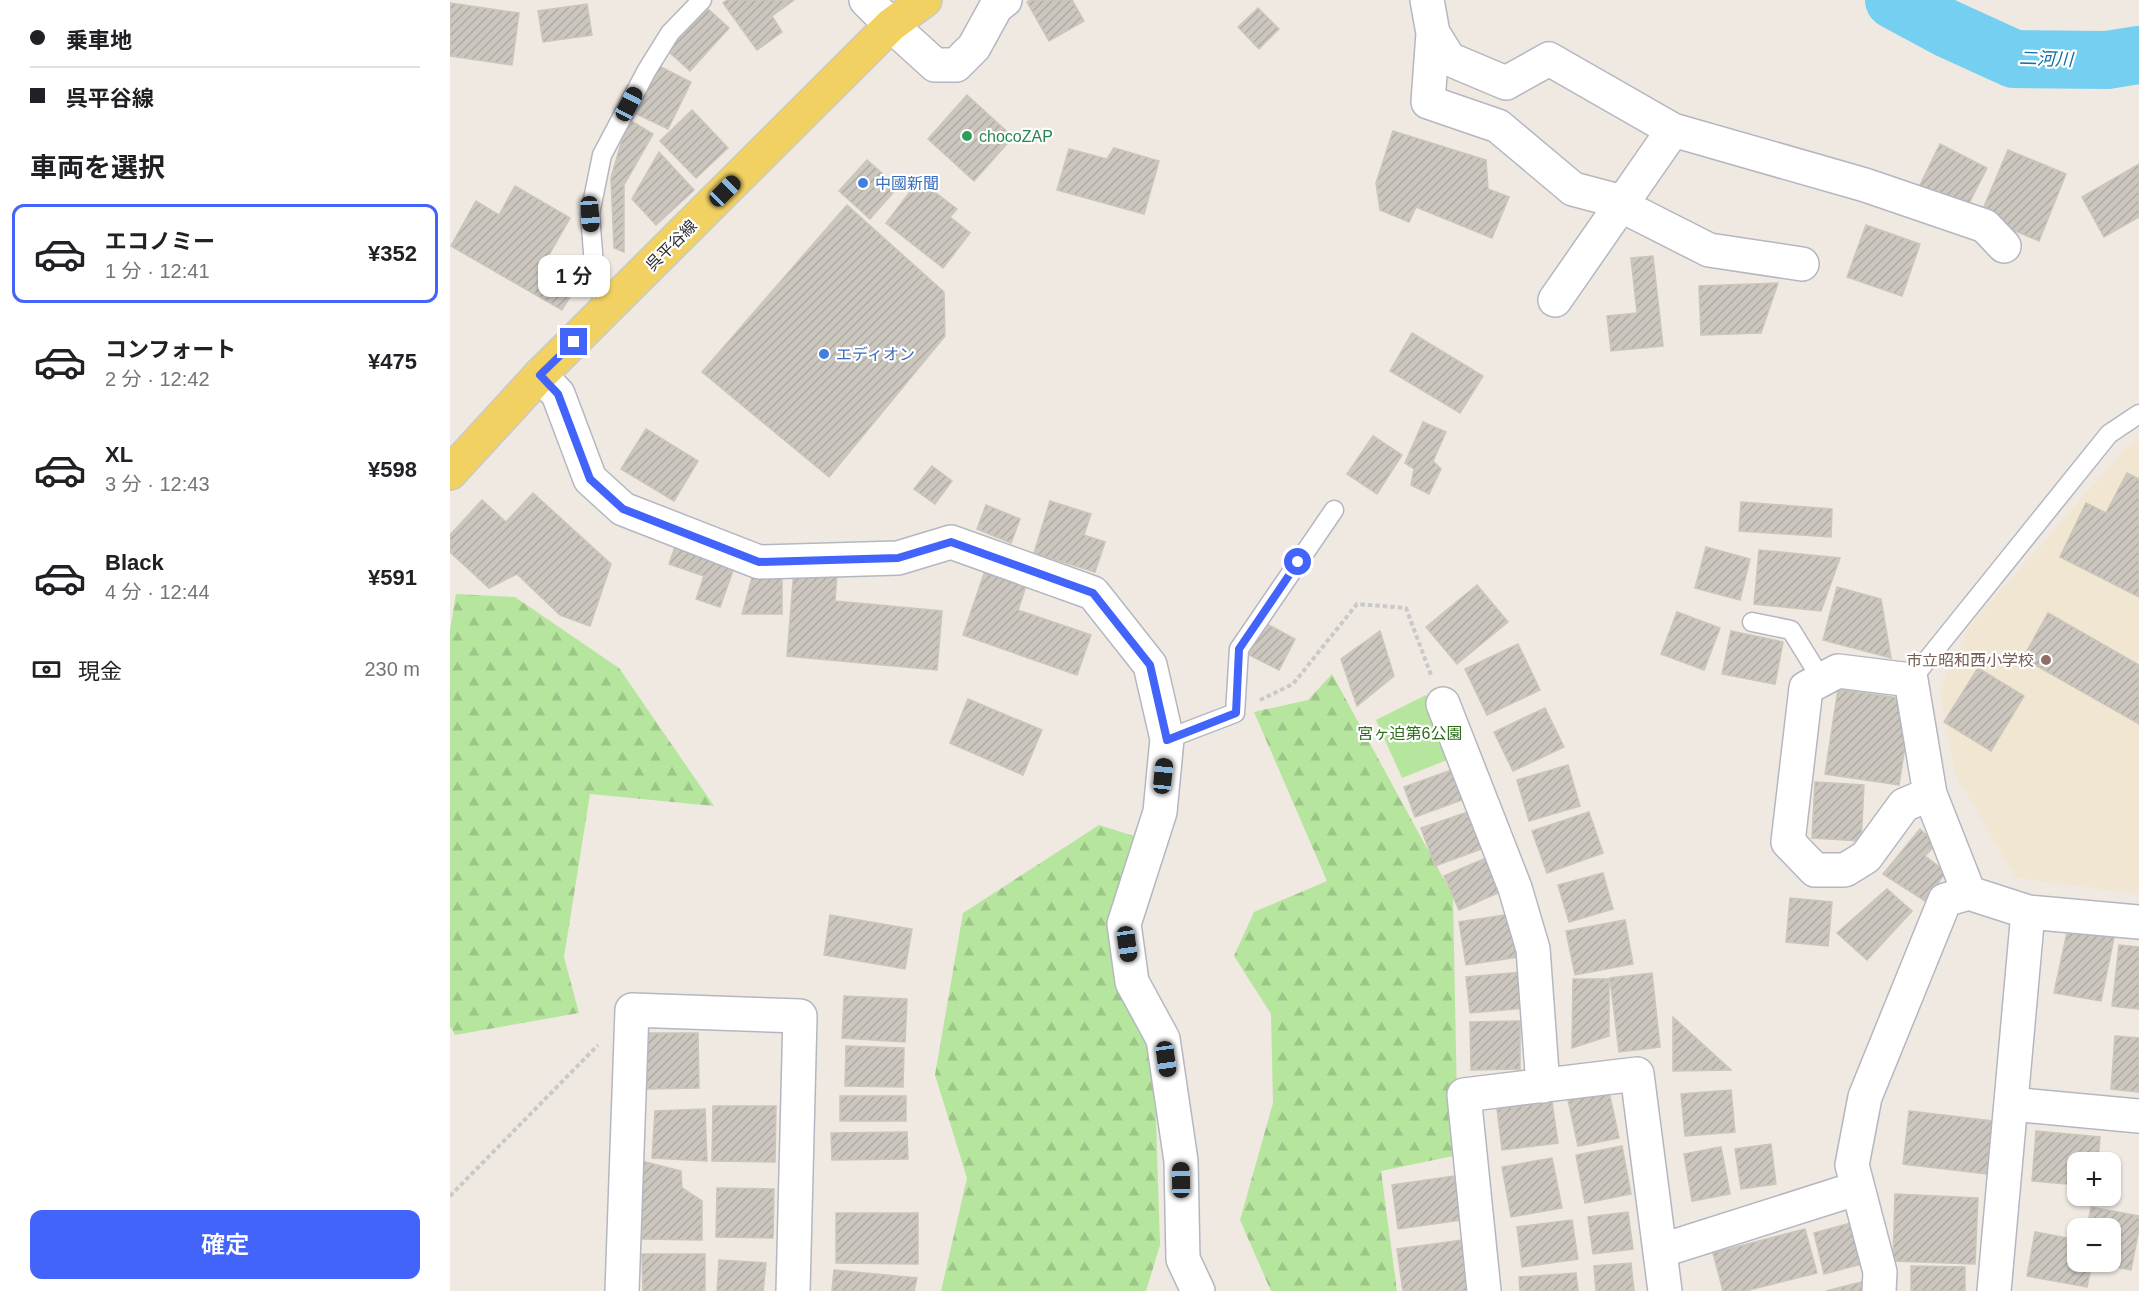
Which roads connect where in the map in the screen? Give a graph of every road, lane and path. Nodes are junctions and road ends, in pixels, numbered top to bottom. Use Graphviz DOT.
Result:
graph roads {
  1 [pos="702,0"];
  2 [pos="866,0"];
  3 [pos="926,0"];
  4 [pos="1005,0"];
  5 [pos="1427,0"];
  6 [pos="891,26"];
  7 [pos="1433,33"];
  8 [pos="1673,130"];
  9 [pos="1622,202"];
  10 [pos="2004,246"];
  11 [pos="1802,264"];
  12 [pos="1555,300"];
  13 [pos="608,309"];
  14 [pos="540,375"];
  15 [pos="2139,414"];
  16 [pos="450,472"];
  17 [pos="1334,510"];
  18 [pos="1752,622"];
  19 [pos="1822,680"];
  20 [pos="1911,680"];
  21 [pos="1443,704"];
  22 [pos="1236,713"];
  23 [pos="1167,740"];
  24 [pos="1930,794"];
  25 [pos="1969,893"];
  26 [pos="2028,912"];
  27 [pos="2139,922"];
  28 [pos="632,1010"];
  29 [pos="1544,1086"];
  30 [pos="2011,1104"];
  31 [pos="2139,1116"];
  32 [pos="1858,1188"];
  33 [pos="450,1196"];
  34 [pos="1660,1251"];
  35 [pos="622,1291"];
  36 [pos="793,1291"];
  37 [pos="1198,1291"];
  38 [pos="1484,1291"];
  39 [pos="1665,1291"];
  40 [pos="1880,1291"];
  41 [pos="1994,1291"];
  1 -- 13 [label="lane"];
  2 -- 6 [label="street"];
  3 -- 6 [label="main road, 呉平谷線"];
  4 -- 6 [label="street"];
  5 -- 7 [label="street"];
  6 -- 13 [label="main road, 呉平谷線"];
  7 -- 8 [label="street"];
  7 -- 9 [label="street"];
  8 -- 9 [label="street"];
  8 -- 10 [label="street"];
  9 -- 11 [label="street"];
  9 -- 12 [label="street"];
  13 -- 14 [label="main road, 呉平谷線"];
  14 -- 16 [label="main road, 呉平谷線"];
  14 -- 23 [label="street"];
  15 -- 20 [label="lane"];
  17 -- 22 [label="lane"];
  18 -- 19 [label="lane"];
  19 -- 20 [label="street"];
  19 -- 24 [label="street"];
  20 -- 24 [label="street"];
  21 -- 22 [label="path"];
  21 -- 29 [label="street"];
  22 -- 23 [label="lane"];
  23 -- 37 [label="street"];
  24 -- 25 [label="street"];
  25 -- 26 [label="street"];
  25 -- 32 [label="street"];
  26 -- 27 [label="street"];
  26 -- 30 [label="street"];
  28 -- 33 [label="path"];
  28 -- 35 [label="street"];
  28 -- 36 [label="street"];
  29 -- 34 [label="street"];
  29 -- 38 [label="street"];
  30 -- 31 [label="street"];
  30 -- 41 [label="street"];
  32 -- 34 [label="street"];
  32 -- 40 [label="street"];
  34 -- 39 [label="street"];
}
